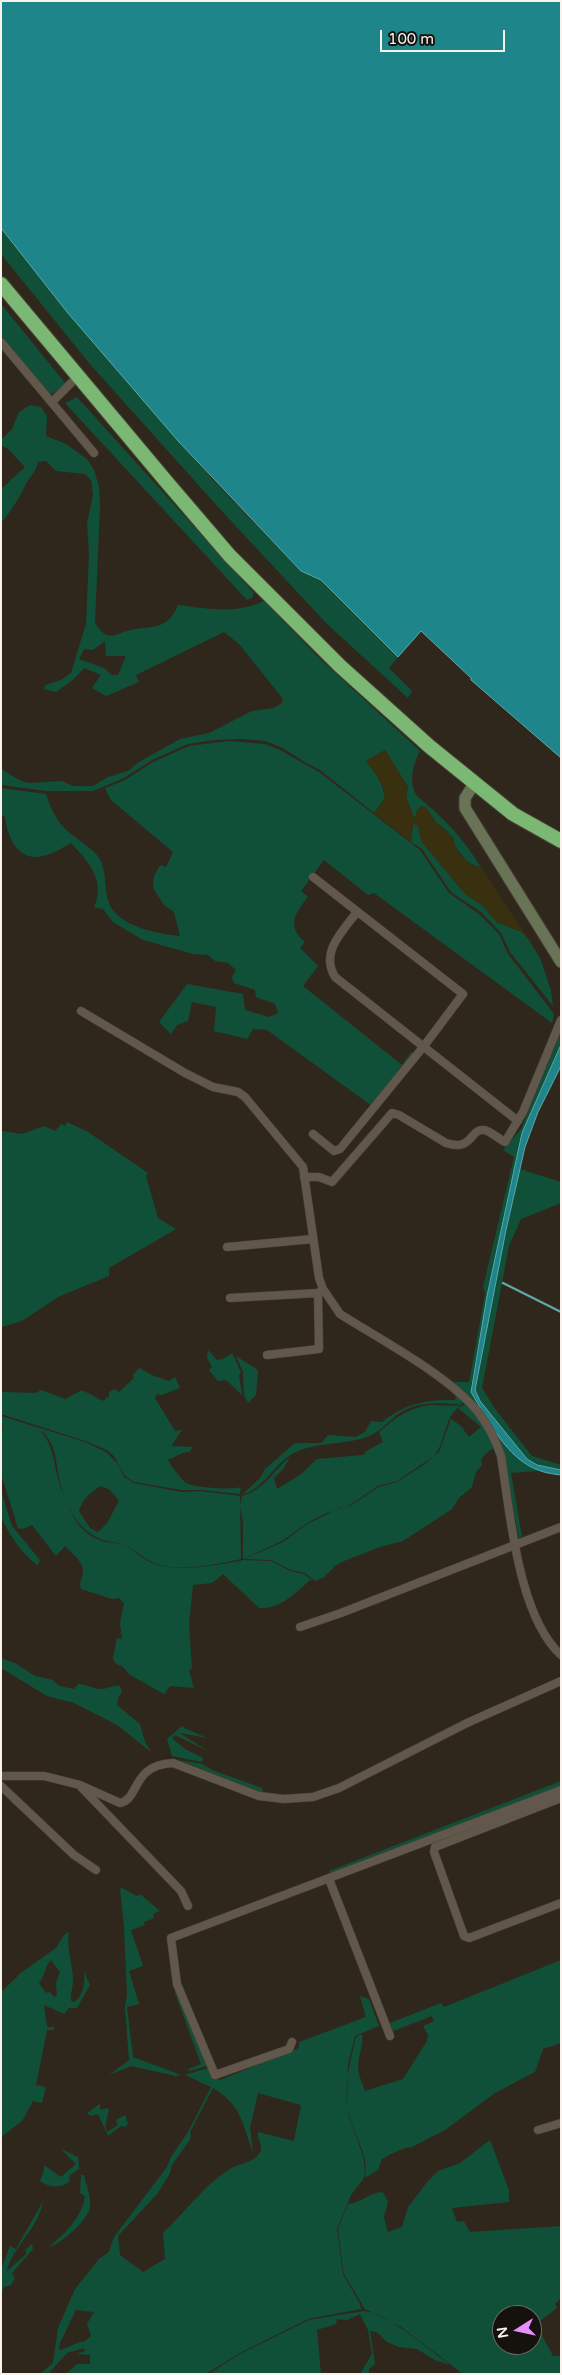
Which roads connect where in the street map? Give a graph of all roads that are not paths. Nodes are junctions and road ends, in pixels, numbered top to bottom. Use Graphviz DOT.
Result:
graph roads {
  1 [pos="1,284"];
  2 [pos="1,342"];
  3 [pos="78,377"];
  4 [pos="52,402"];
  5 [pos="94,453"];
  6 [pos="474,784"];
  7 [pos="561,841"];
  8 [pos="313,877"];
  9 [pos="357,912"];
  10 [pos="561,962"];
  11 [pos="81,1011"];
  12 [pos="561,1020"];
  13 [pos="424,1046"];
  14 [pos="518,1121"];
  15 [pos="313,1134"];
  16 [pos="304,1177"];
  17 [pos="313,1239"];
  18 [pos="227,1247"];
  19 [pos="320,1291"];
  20 [pos="230,1298"];
  21 [pos="267,1355"];
  22 [pos="561,1528"];
  23 [pos="515,1544"];
  24 [pos="300,1627"];
  25 [pos="561,1655"];
  26 [pos="561,1681"];
  27 [pos="1,1776"];
  28 [pos="80,1785"];
  29 [pos="1,1786"];
  30 [pos="561,1790"];
  31 [pos="561,1798"];
  32 [pos="96,1870"];
  33 [pos="329,1879"];
  34 [pos="561,1903"];
  35 [pos="188,1906"];
  36 [pos="390,2036"];
  37 [pos="292,2042"];
  38 [pos="561,2123"];
  39 [pos="538,2130"];
  1 -- 3 [label="highway"];
  2 -- 4 [label="street"];
  3 -- 4 [label="street"];
  3 -- 6 [label="highway"];
  4 -- 5 [label="street"];
  6 -- 7 [label="highway"];
  6 -- 10 [label="main road"];
  8 -- 9 [label="street"];
  9 -- 13 [label="street"];
  9 -- 13 [label="street"];
  11 -- 16 [label="street"];
  12 -- 14 [label="street"];
  13 -- 14 [label="street"];
  13 -- 15 [label="street"];
  14 -- 16 [label="street"];
  16 -- 17 [label="street"];
  17 -- 18 [label="street"];
  17 -- 19 [label="street"];
  19 -- 20 [label="street"];
  19 -- 21 [label="street"];
  19 -- 23 [label="street"];
  22 -- 23 [label="street"];
  23 -- 24 [label="street"];
  23 -- 25 [label="street"];
  26 -- 28 [label="street"];
  27 -- 28 [label="street"];
  28 -- 35 [label="street"];
  29 -- 32 [label="street"];
  30 -- 33 [label="street"];
  31 -- 34 [label="street"];
  33 -- 36 [label="street"];
  33 -- 37 [label="street"];
  38 -- 39 [label="street"];
}
